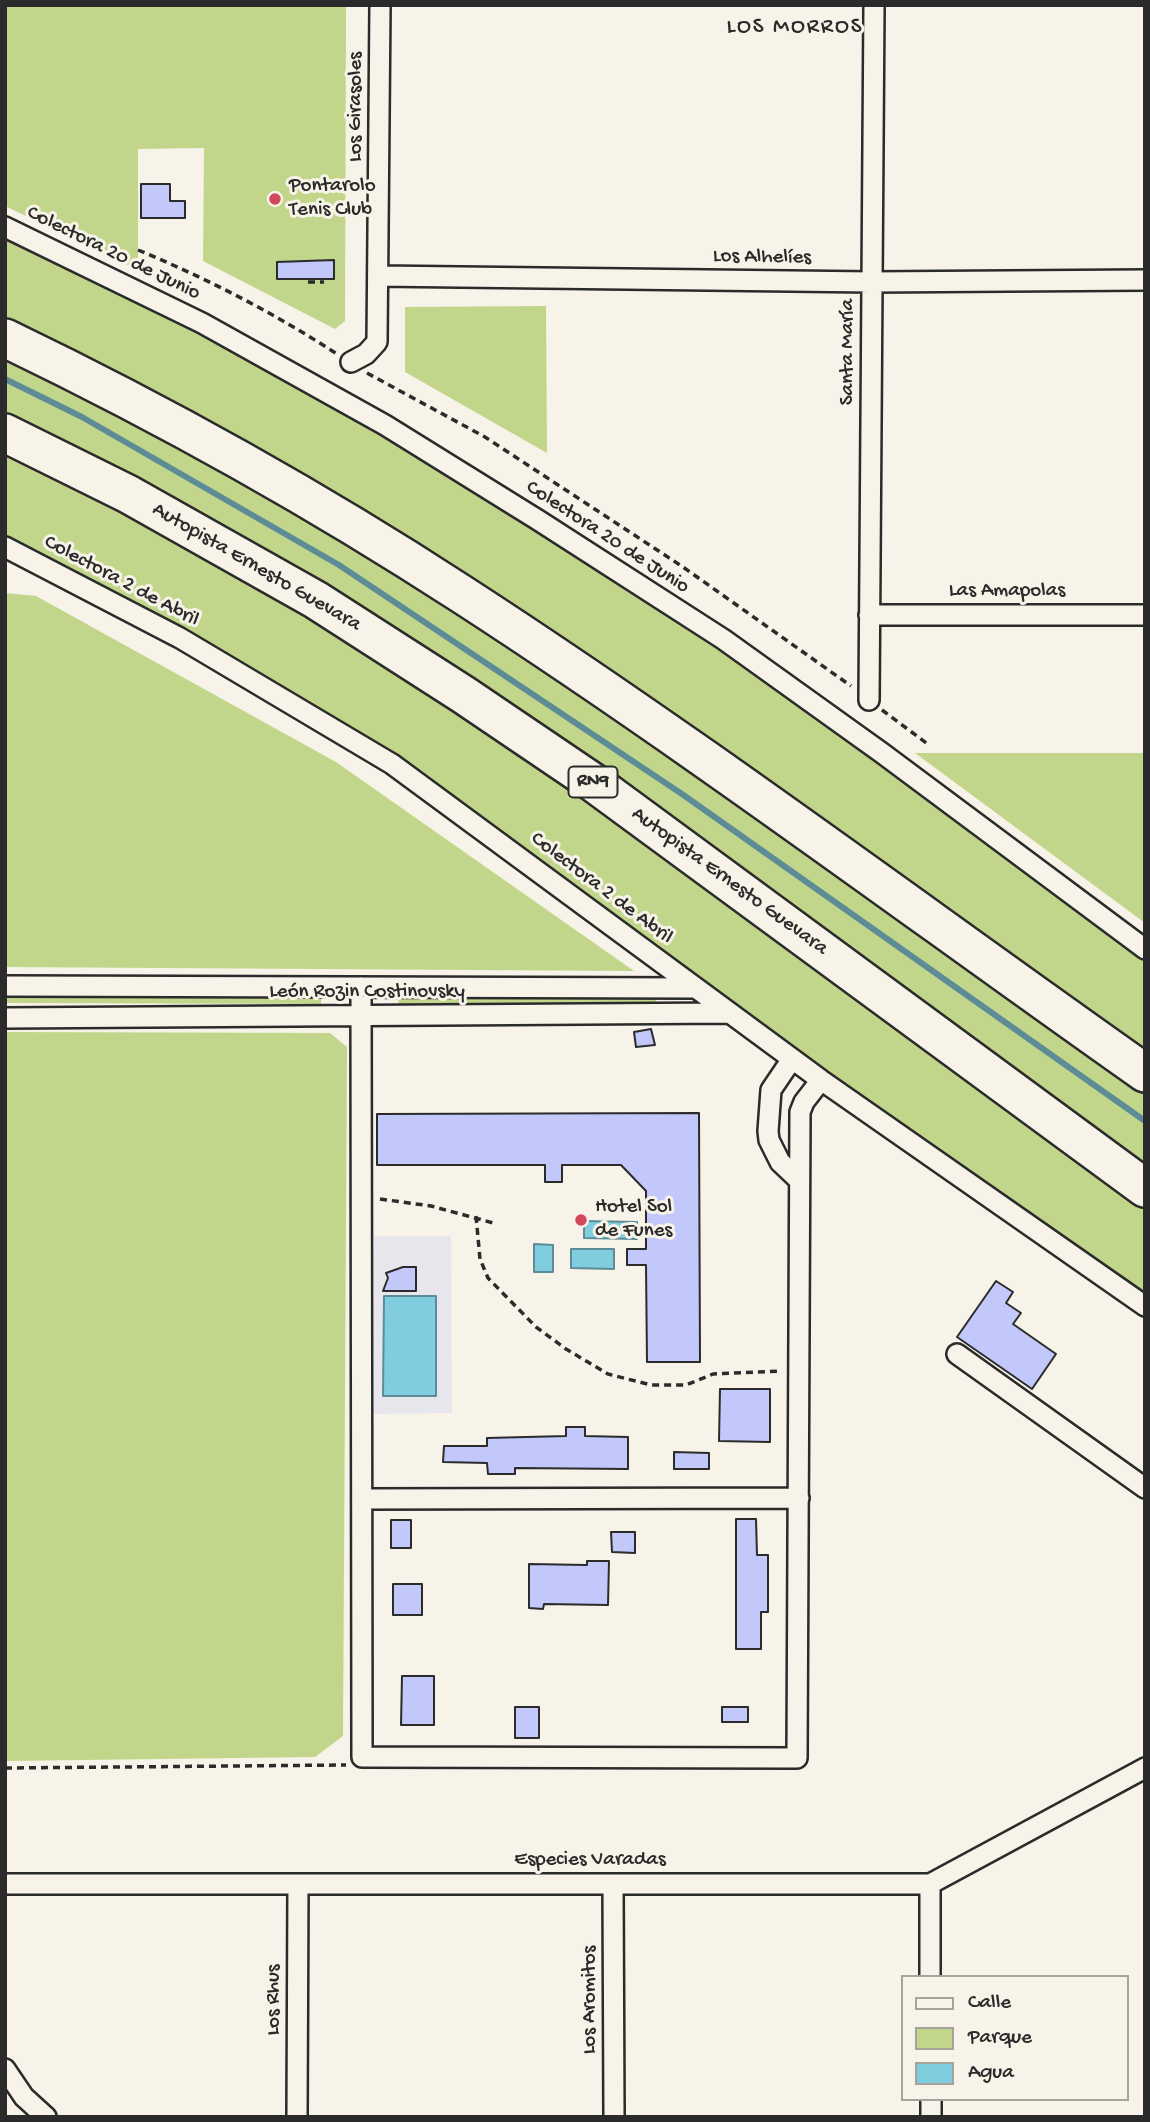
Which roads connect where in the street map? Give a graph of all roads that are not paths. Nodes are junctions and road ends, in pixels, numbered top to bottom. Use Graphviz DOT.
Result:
graph roads {
  1 [pos="380,5"];
  2 [pos="874,5"];
  3 [pos="5,228"];
  4 [pos="378,276"];
  5 [pos="1145,280"];
  6 [pos="872,282"];
  7 [pos="5,338"];
  8 [pos="351,362"];
  9 [pos="5,433"];
  10 [pos="5,547"];
  11 [pos="869,615"];
  12 [pos="1145,615"];
  13 [pos="869,699"];
  14 [pos="1145,949"];
  15 [pos="5,986"];
  16 [pos="361,987"];
  17 [pos="696,988"];
  18 [pos="729,1013"];
  19 [pos="361,1016"];
  20 [pos="5,1018"];
  21 [pos="792,1059"];
  22 [pos="1145,1073"];
  23 [pos="821,1080"];
  24 [pos="799,1180"];
  25 [pos="1145,1188"];
  26 [pos="1145,1306"];
  27 [pos="957,1354"];
  28 [pos="1145,1488"];
  29 [pos="799,1498"];
  30 [pos="362,1499"];
  31 [pos="1145,1768"];
  32 [pos="5,1884"];
  33 [pos="299,1884"];
  34 [pos="613,1884"];
  35 [pos="930,1884"];
  36 [pos="930,1975"];
  37 [pos="5,2069"];
  38 [pos="15,2098"];
  39 [pos="44,2116"];
  40 [pos="298,2117"];
  41 [pos="614,2117"];
  1 -- 4 [label="street, Los Girasoles"];
  2 -- 6 [label="street, Santa María"];
  3 -- 14 [label="street, Colectora 20 de Junio"];
  4 -- 6 [label="street, Los Alhelíes"];
  4 -- 8 [label="street, Los Girasoles"];
  5 -- 6 [label="street, Los Alhelíes"];
  6 -- 11 [label="street, Santa María"];
  7 -- 22 [label="highway"];
  9 -- 25 [label="highway, Autopista Ernesto Guevara / RN9"];
  10 -- 17 [label="street, Colectora 2 de Abril"];
  11 -- 12 [label="street, Las Amapolas"];
  11 -- 13 [label="street, Santa María"];
  15 -- 16 [label="street, León Rozin Costinovsky"];
  16 -- 17 [label="street, León Rozin Costinovsky"];
  16 -- 19 [label="street"];
  17 -- 18 [label="street, Colectora 2 de Abril"];
  18 -- 19 [label="street, León Rozin Costinovsky"];
  18 -- 21 [label="street, Colectora 2 de Abril"];
  19 -- 20 [label="street, León Rozin Costinovsky"];
  19 -- 30 [label="street"];
  21 -- 23 [label="street, Colectora 2 de Abril"];
  21 -- 24 [label="street"];
  23 -- 24 [label="street"];
  23 -- 26 [label="street, Colectora 2 de Abril"];
  24 -- 29 [label="street"];
  27 -- 28 [label="street"];
  29 -- 30 [label="street"];
  29 -- 30 [label="street"];
  31 -- 35 [label="street, Especies Varadas"];
  32 -- 33 [label="street, Especies Varadas"];
  33 -- 34 [label="street, Especies Varadas"];
  33 -- 40 [label="street, Los Rhus"];
  34 -- 35 [label="street, Especies Varadas"];
  34 -- 41 [label="street, Los Aromitos"];
  35 -- 36 [label="street"];
  37 -- 38 [label="street"];
  38 -- 39 [label="street"];
}
